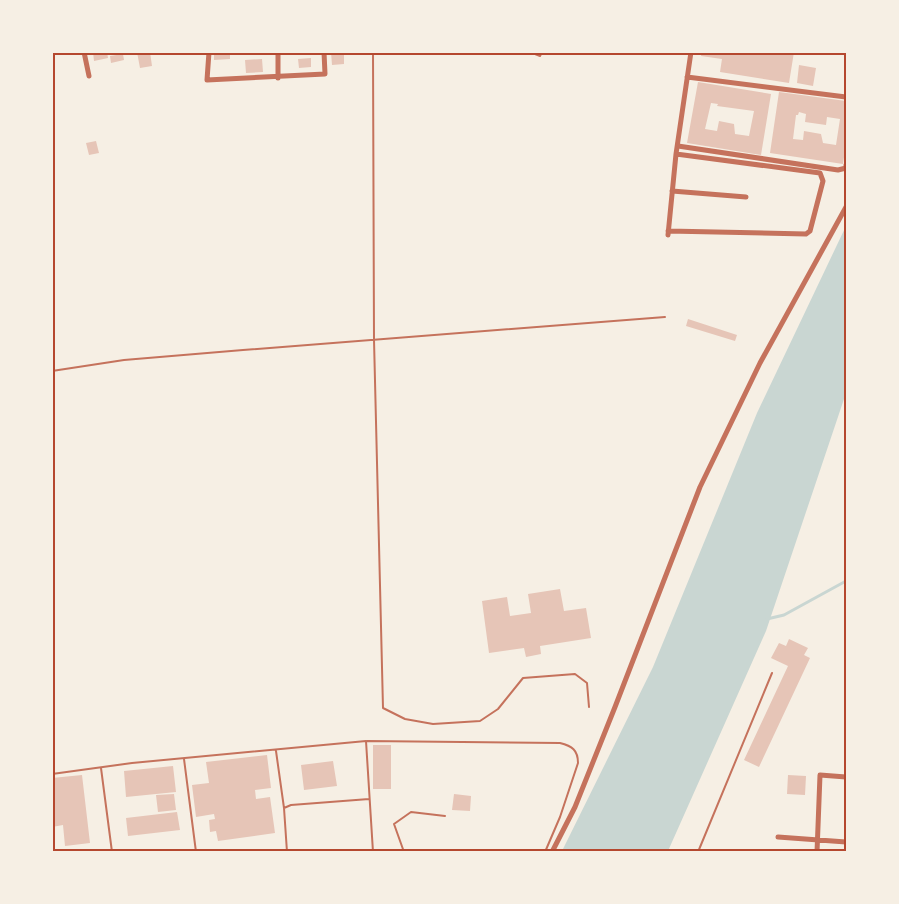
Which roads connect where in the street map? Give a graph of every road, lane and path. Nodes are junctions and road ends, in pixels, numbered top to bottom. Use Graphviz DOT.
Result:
graph roads {
  1 [pos="84,52"];
  2 [pos="209,52"];
  3 [pos="278,52"];
  4 [pos="324,52"];
  5 [pos="372,52"];
  6 [pos="530,52"];
  7 [pos="542,52"];
  8 [pos="691,52"];
  9 [pos="89,75"];
  10 [pos="687,77"];
  11 [pos="278,78"];
  12 [pos="846,98"];
  13 [pos="678,146"];
  14 [pos="676,154"];
  15 [pos="846,165"];
  16 [pos="672,191"];
  17 [pos="746,197"];
  18 [pos="846,207"];
  19 [pos="664,317"];
  20 [pos="374,340"];
  21 [pos="52,371"];
  22 [pos="772,673"];
  23 [pos="589,706"];
  24 [pos="366,741"];
  25 [pos="276,750"];
  26 [pos="184,758"];
  27 [pos="101,767"];
  28 [pos="52,774"];
  29 [pos="846,777"];
  30 [pos="370,799"];
  31 [pos="284,808"];
  32 [pos="446,816"];
  33 [pos="778,837"];
  34 [pos="817,841"];
  35 [pos="846,842"];
  36 [pos="112,852"];
  37 [pos="196,852"];
  38 [pos="287,852"];
  39 [pos="373,852"];
  40 [pos="404,852"];
  41 [pos="545,852"];
  42 [pos="552,852"];
  43 [pos="698,852"];
  44 [pos="817,852"];
  1 -- 9 [label="street"];
  2 -- 11 [label="street"];
  3 -- 11 [label="street"];
  4 -- 11 [label="street"];
  5 -- 20 [label="lane"];
  6 -- 7 [label="lane"];
  8 -- 10 [label="street"];
  10 -- 12 [label="street"];
  10 -- 13 [label="street"];
  13 -- 14 [label="street"];
  13 -- 15 [label="street"];
  14 -- 16 [label="street"];
  14 -- 16 [label="street"];
  16 -- 17 [label="street"];
  18 -- 42 [label="street"];
  19 -- 20 [label="lane"];
  20 -- 21 [label="lane"];
  20 -- 23 [label="lane"];
  22 -- 43 [label="lane"];
  24 -- 25 [label="lane"];
  24 -- 30 [label="lane"];
  24 -- 41 [label="lane"];
  25 -- 26 [label="lane"];
  25 -- 31 [label="lane"];
  26 -- 27 [label="lane"];
  26 -- 37 [label="lane"];
  27 -- 28 [label="lane"];
  27 -- 36 [label="lane"];
  29 -- 34 [label="street"];
  30 -- 31 [label="lane"];
  30 -- 39 [label="lane"];
  31 -- 38 [label="lane"];
  32 -- 40 [label="lane"];
  33 -- 34 [label="street"];
  34 -- 35 [label="street"];
  34 -- 44 [label="street"];
}
